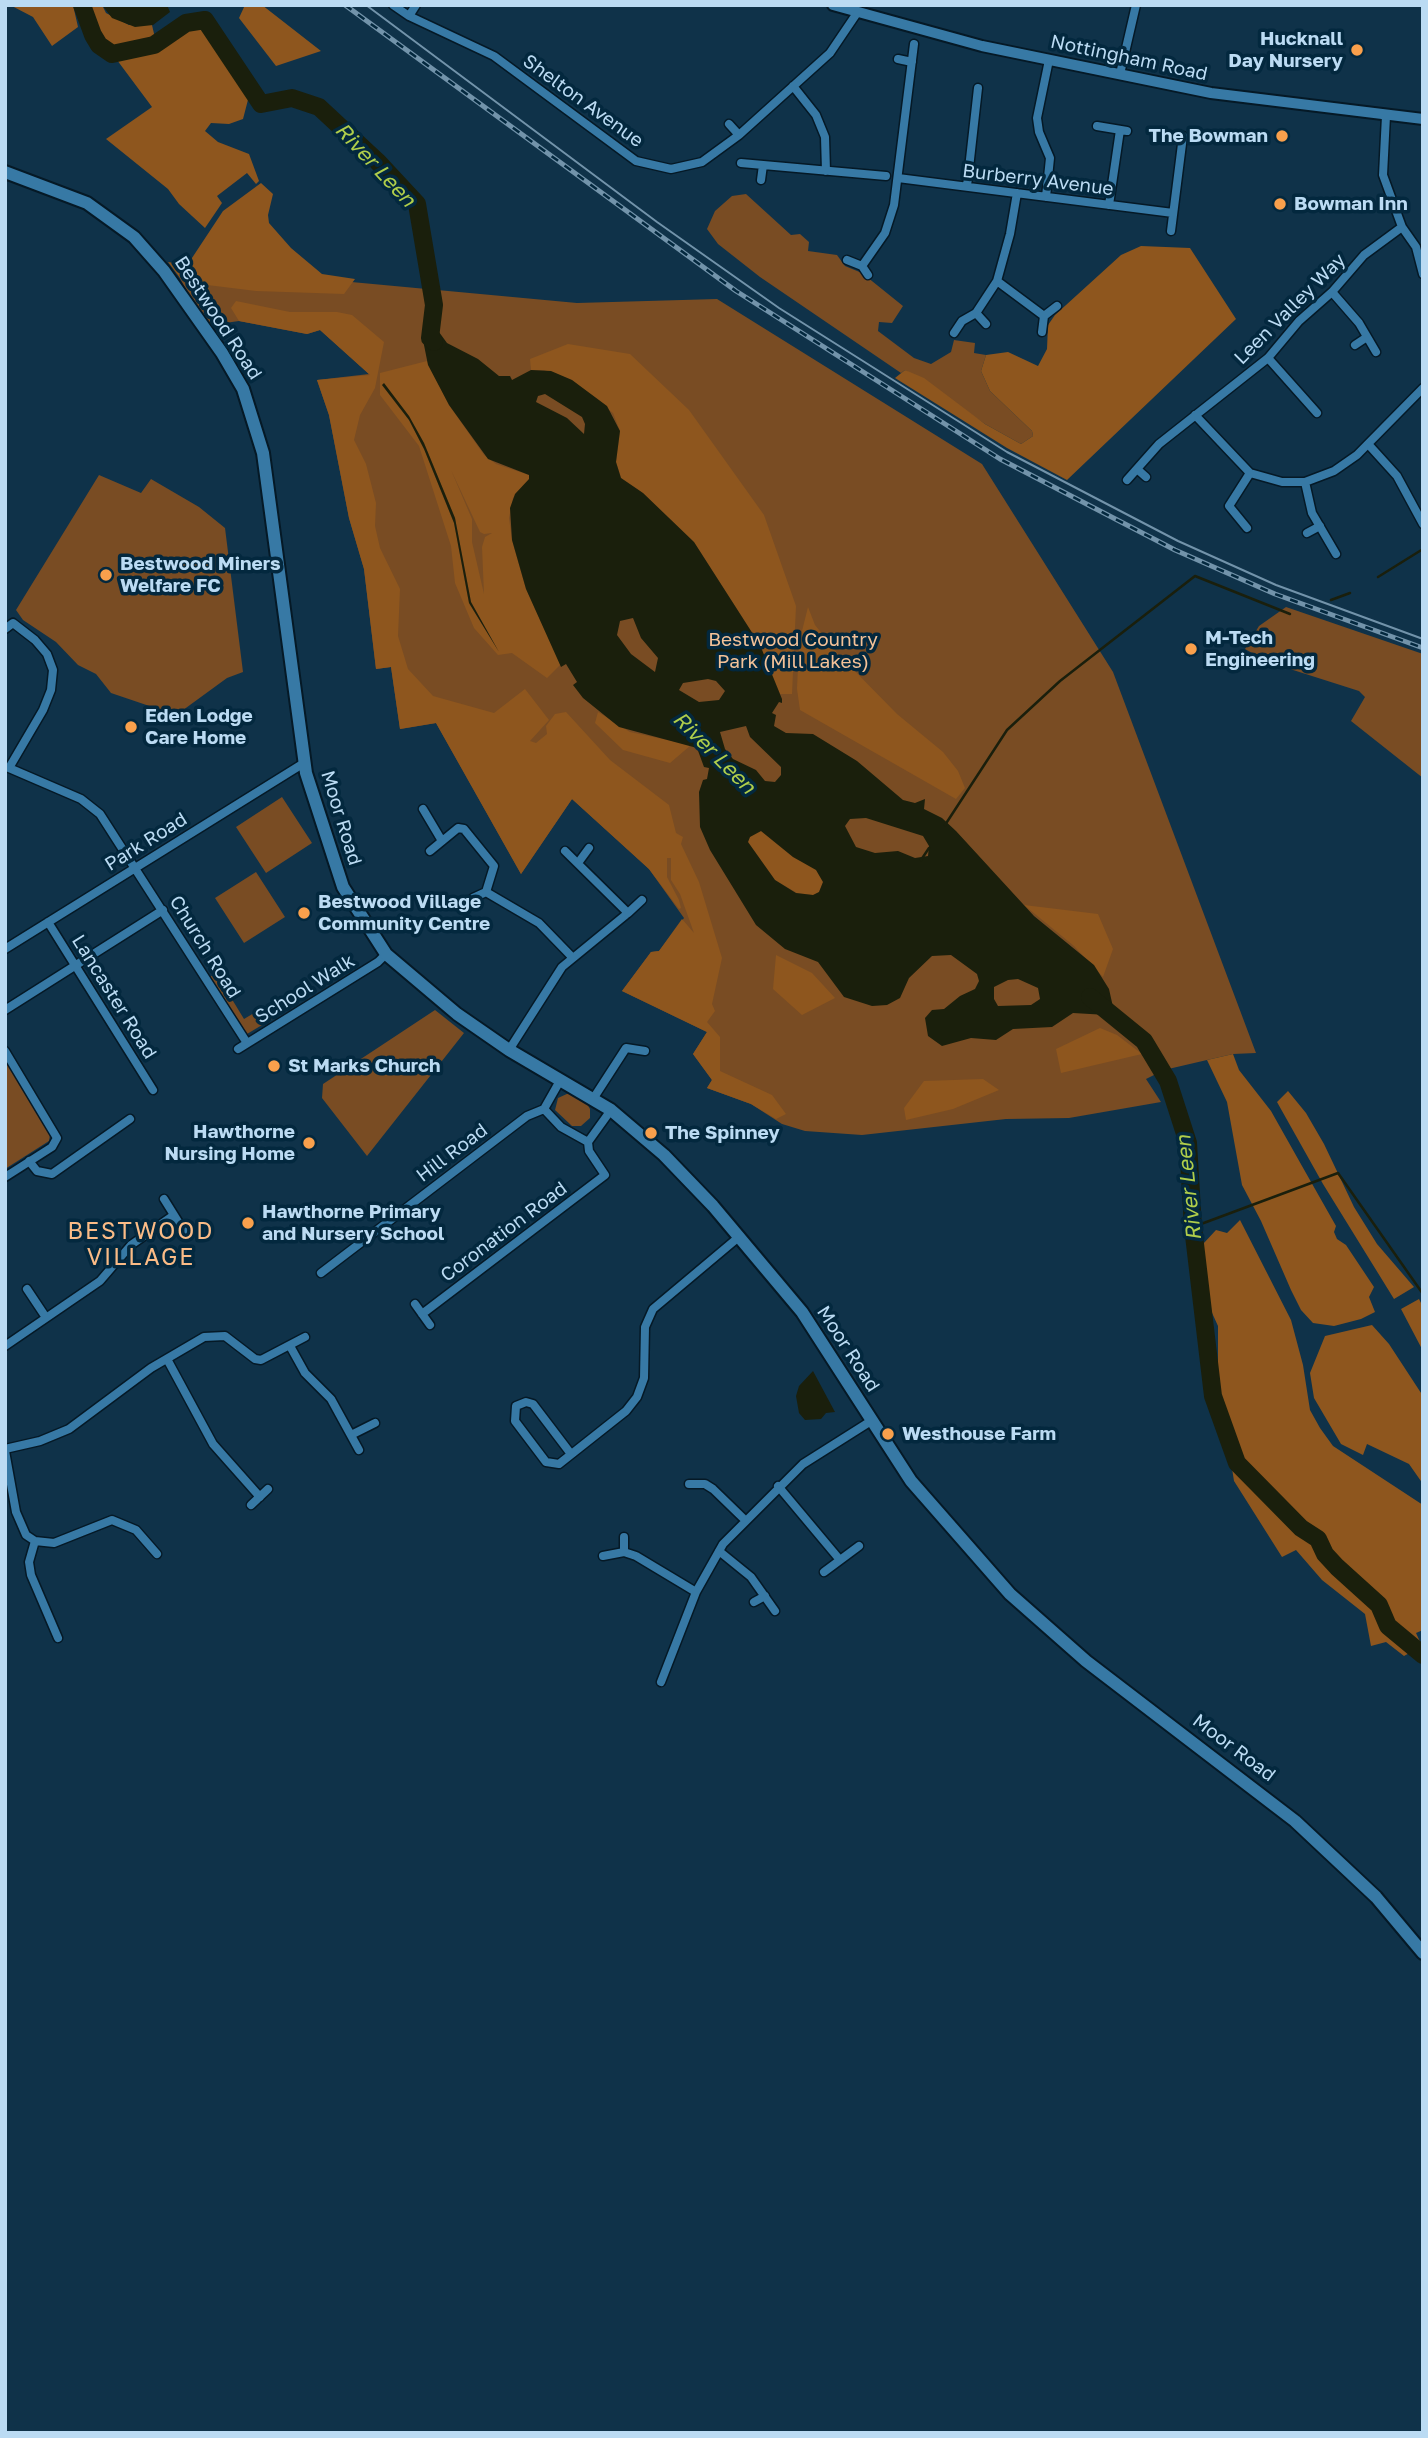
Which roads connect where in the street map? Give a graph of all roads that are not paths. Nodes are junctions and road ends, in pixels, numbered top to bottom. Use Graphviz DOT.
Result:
graph roads {
  1 [pos="393,5"];
  2 [pos="416,5"];
  3 [pos="833,5"];
  4 [pos="1136,5"];
  5 [pos="857,13"];
  6 [pos="409,16"];
  7 [pos="914,44"];
  8 [pos="898,59"];
  9 [pos="1049,60"];
  10 [pos="912,61"];
  11 [pos="1120,74"];
  12 [pos="793,86"];
  13 [pos="978,88"];
  14 [pos="1386,116"];
  15 [pos="1423,119"];
  16 [pos="729,124"];
  17 [pos="1097,126"];
  18 [pos="739,135"];
  19 [pos="1183,136"];
  20 [pos="741,163"];
  21 [pos="763,165"];
  22 [pos="826,170"];
  23 [pos="5,172"];
  24 [pos="886,176"];
  25 [pos="898,178"];
  26 [pos="761,180"];
  27 [pos="967,187"];
  28 [pos="1017,193"];
  29 [pos="1046,197"];
  30 [pos="1109,205"];
  31 [pos="1174,213"];
  32 [pos="1402,226"];
  33 [pos="1171,231"];
  34 [pos="846,260"];
  35 [pos="1421,262"];
  36 [pos="862,266"];
  37 [pos="1423,274"];
  38 [pos="868,275"];
  39 [pos="997,281"];
  40 [pos="1332,292"];
  41 [pos="1057,306"];
  42 [pos="976,313"];
  43 [pos="1044,316"];
  44 [pos="986,324"];
  45 [pos="1042,332"];
  46 [pos="954,333"];
  47 [pos="1367,337"];
  48 [pos="1355,345"];
  49 [pos="1376,352"];
  50 [pos="1268,358"];
  51 [pos="1423,388"];
  52 [pos="1317,413"];
  53 [pos="1195,415"];
  54 [pos="1368,444"];
  55 [pos="1137,469"];
  56 [pos="1250,473"];
  57 [pos="1146,477"];
  58 [pos="1127,480"];
  59 [pos="1306,482"];
  60 [pos="1423,524"];
  61 [pos="1320,526"];
  62 [pos="1247,528"];
  63 [pos="1307,533"];
  64 [pos="1336,554"];
  65 [pos="5,629"];
  66 [pos="300,739"];
  67 [pos="304,763"];
  68 [pos="7,772"];
  69 [pos="423,809"];
  70 [pos="442,841"];
  71 [pos="589,848"];
  72 [pos="430,851"];
  73 [pos="565,852"];
  74 [pos="578,863"];
  75 [pos="136,867"];
  76 [pos="486,892"];
  77 [pos="472,898"];
  78 [pos="642,900"];
  79 [pos="163,910"];
  80 [pos="628,913"];
  81 [pos="48,922"];
  82 [pos="5,949"];
  83 [pos="386,954"];
  84 [pos="572,957"];
  85 [pos="75,966"];
  86 [pos="5,1010"];
  87 [pos="247,1043"];
  88 [pos="238,1049"];
  89 [pos="509,1050"];
  90 [pos="5,1051"];
  91 [pos="645,1051"];
  92 [pos="561,1079"];
  93 [pos="153,1090"];
  94 [pos="593,1099"];
  95 [pos="544,1109"];
  96 [pos="611,1110"];
  97 [pos="130,1119"];
  98 [pos="113,1130"];
  99 [pos="120,1140"];
  100 [pos="588,1142"];
  101 [pos="29,1161"];
  102 [pos="5,1177"];
  103 [pos="164,1199"];
  104 [pos="174,1215"];
  105 [pos="184,1231"];
  106 [pos="740,1236"];
  107 [pos="321,1273"];
  108 [pos="27,1289"];
  109 [pos="415,1304"];
  110 [pos="422,1314"];
  111 [pos="45,1316"];
  112 [pos="430,1325"];
  113 [pos="305,1337"];
  114 [pos="5,1346"];
  115 [pos="289,1346"];
  116 [pos="167,1359"];
  117 [pos="871,1421"];
  118 [pos="375,1423"];
  119 [pos="351,1435"];
  120 [pos="5,1450"];
  121 [pos="359,1450"];
  122 [pos="571,1454"];
  123 [pos="713,1474"];
  124 [pos="690,1484"];
  125 [pos="709,1486"];
  126 [pos="778,1486"];
  127 [pos="268,1489"];
  128 [pos="260,1497"];
  129 [pos="251,1505"];
  130 [pos="746,1520"];
  131 [pos="159,1537"];
  132 [pos="624,1537"];
  133 [pos="35,1541"];
  134 [pos="150,1545"];
  135 [pos="859,1546"];
  136 [pos="719,1551"];
  137 [pos="624,1552"];
  138 [pos="157,1554"];
  139 [pos="603,1556"];
  140 [pos="840,1560"];
  141 [pos="824,1572"];
  142 [pos="696,1592"];
  143 [pos="765,1596"];
  144 [pos="754,1602"];
  145 [pos="775,1611"];
  146 [pos="58,1638"];
  147 [pos="662,1682"];
  148 [pos="1423,1953"];
  1 -- 6 [label="street, Shelton Avenue"];
  2 -- 6 [label="street"];
  3 -- 5 [label="street, Nottingham Road"];
  4 -- 11 [label="street"];
  5 -- 9 [label="street, Nottingham Road"];
  5 -- 12 [label="street, Shelton Avenue"];
  6 -- 18 [label="street, Shelton Avenue"];
  7 -- 10 [label="street"];
  8 -- 10 [label="street"];
  9 -- 11 [label="street, Nottingham Road"];
  9 -- 29 [label="street"];
  10 -- 25 [label="street"];
  11 -- 14 [label="street, Nottingham Road"];
  12 -- 18 [label="street, Shelton Avenue"];
  12 -- 22 [label="street"];
  13 -- 27 [label="street"];
  14 -- 15 [label="street, Nottingham Road"];
  14 -- 32 [label="street"];
  16 -- 18 [label="street"];
  17 -- 30 [label="street"];
  19 -- 31 [label="street"];
  20 -- 21 [label="street"];
  21 -- 22 [label="street"];
  21 -- 26 [label="street"];
  22 -- 24 [label="street"];
  23 -- 66 [label="main road, Bestwood Road"];
  25 -- 27 [label="street, Burberry Avenue"];
  25 -- 36 [label="street"];
  27 -- 28 [label="street, Burberry Avenue"];
  28 -- 29 [label="street, Burberry Avenue"];
  28 -- 39 [label="street"];
  29 -- 30 [label="street, Burberry Avenue"];
  30 -- 31 [label="street, Burberry Avenue"];
  31 -- 33 [label="street"];
  32 -- 35 [label="street"];
  32 -- 40 [label="street, Leen Valley Way"];
  34 -- 36 [label="street"];
  35 -- 37 [label="street"];
  36 -- 38 [label="street"];
  39 -- 42 [label="street"];
  39 -- 43 [label="street"];
  40 -- 47 [label="street"];
  40 -- 50 [label="street, Leen Valley Way"];
  41 -- 43 [label="street"];
  42 -- 44 [label="street"];
  42 -- 46 [label="street"];
  43 -- 45 [label="street"];
  47 -- 48 [label="street"];
  47 -- 49 [label="street"];
  50 -- 52 [label="street"];
  50 -- 53 [label="street, Leen Valley Way"];
  51 -- 54 [label="street"];
  53 -- 55 [label="street, Leen Valley Way"];
  53 -- 56 [label="street"];
  54 -- 59 [label="street"];
  54 -- 60 [label="street"];
  55 -- 57 [label="street"];
  55 -- 58 [label="street, Leen Valley Way"];
  56 -- 59 [label="street"];
  56 -- 62 [label="street"];
  59 -- 61 [label="street"];
  61 -- 63 [label="street"];
  61 -- 64 [label="street"];
  65 -- 68 [label="street"];
  66 -- 67 [label="main road, Moor Road"];
  67 -- 75 [label="street, Park Road"];
  67 -- 83 [label="main road, Moor Road"];
  68 -- 75 [label="street, Church Road"];
  69 -- 70 [label="street"];
  70 -- 72 [label="street"];
  70 -- 76 [label="street"];
  71 -- 74 [label="street"];
  73 -- 74 [label="street"];
  74 -- 80 [label="street"];
  75 -- 79 [label="street, Church Road"];
  75 -- 81 [label="street, Park Road"];
  76 -- 77 [label="street"];
  76 -- 84 [label="street"];
  78 -- 80 [label="street"];
  79 -- 85 [label="street"];
  79 -- 87 [label="street, Church Road"];
  80 -- 84 [label="street"];
  81 -- 82 [label="street, Park Road"];
  81 -- 85 [label="street, Lancaster Road"];
  83 -- 87 [label="street, School Walk"];
  83 -- 89 [label="main road, Moor Road"];
  84 -- 89 [label="street"];
  85 -- 86 [label="street"];
  85 -- 93 [label="street, Lancaster Road"];
  87 -- 88 [label="street, School Walk"];
  89 -- 92 [label="main road, Moor Road"];
  90 -- 101 [label="street"];
  91 -- 94 [label="street"];
  92 -- 94 [label="main road, Moor Road"];
  92 -- 95 [label="street"];
  94 -- 96 [label="main road, Moor Road"];
  95 -- 100 [label="street"];
  95 -- 107 [label="street, Hill Road"];
  96 -- 100 [label="street"];
  96 -- 106 [label="main road, Moor Road"];
  97 -- 98 [label="street"];
  98 -- 99 [label="street"];
  98 -- 101 [label="street"];
  100 -- 110 [label="street, Coronation Road"];
  101 -- 102 [label="street"];
  103 -- 104 [label="street"];
  104 -- 105 [label="street"];
  104 -- 111 [label="street"];
  106 -- 117 [label="main road, Moor Road"];
  106 -- 122 [label="street"];
  108 -- 111 [label="street"];
  109 -- 110 [label="street"];
  110 -- 112 [label="street"];
  111 -- 114 [label="street"];
  113 -- 115 [label="street"];
  115 -- 116 [label="street"];
  115 -- 119 [label="street"];
  116 -- 120 [label="street"];
  116 -- 128 [label="street"];
  117 -- 126 [label="street"];
  117 -- 148 [label="main road, Moor Road"];
  118 -- 119 [label="street"];
  119 -- 121 [label="street"];
  120 -- 133 [label="street"];
  122 -- 122 [label="street"];
  123 -- 125 [label="street"];
  124 -- 125 [label="street"];
  125 -- 130 [label="street"];
  126 -- 130 [label="street"];
  126 -- 140 [label="street"];
  127 -- 128 [label="street"];
  128 -- 129 [label="street"];
  130 -- 136 [label="street"];
  131 -- 134 [label="street"];
  132 -- 137 [label="street"];
  133 -- 134 [label="street"];
  133 -- 146 [label="street"];
  134 -- 138 [label="street"];
  135 -- 140 [label="street"];
  136 -- 142 [label="street"];
  136 -- 143 [label="street"];
  137 -- 139 [label="street"];
  137 -- 142 [label="street"];
  140 -- 141 [label="street"];
  142 -- 147 [label="street"];
  143 -- 144 [label="street"];
  143 -- 145 [label="street"];
}
